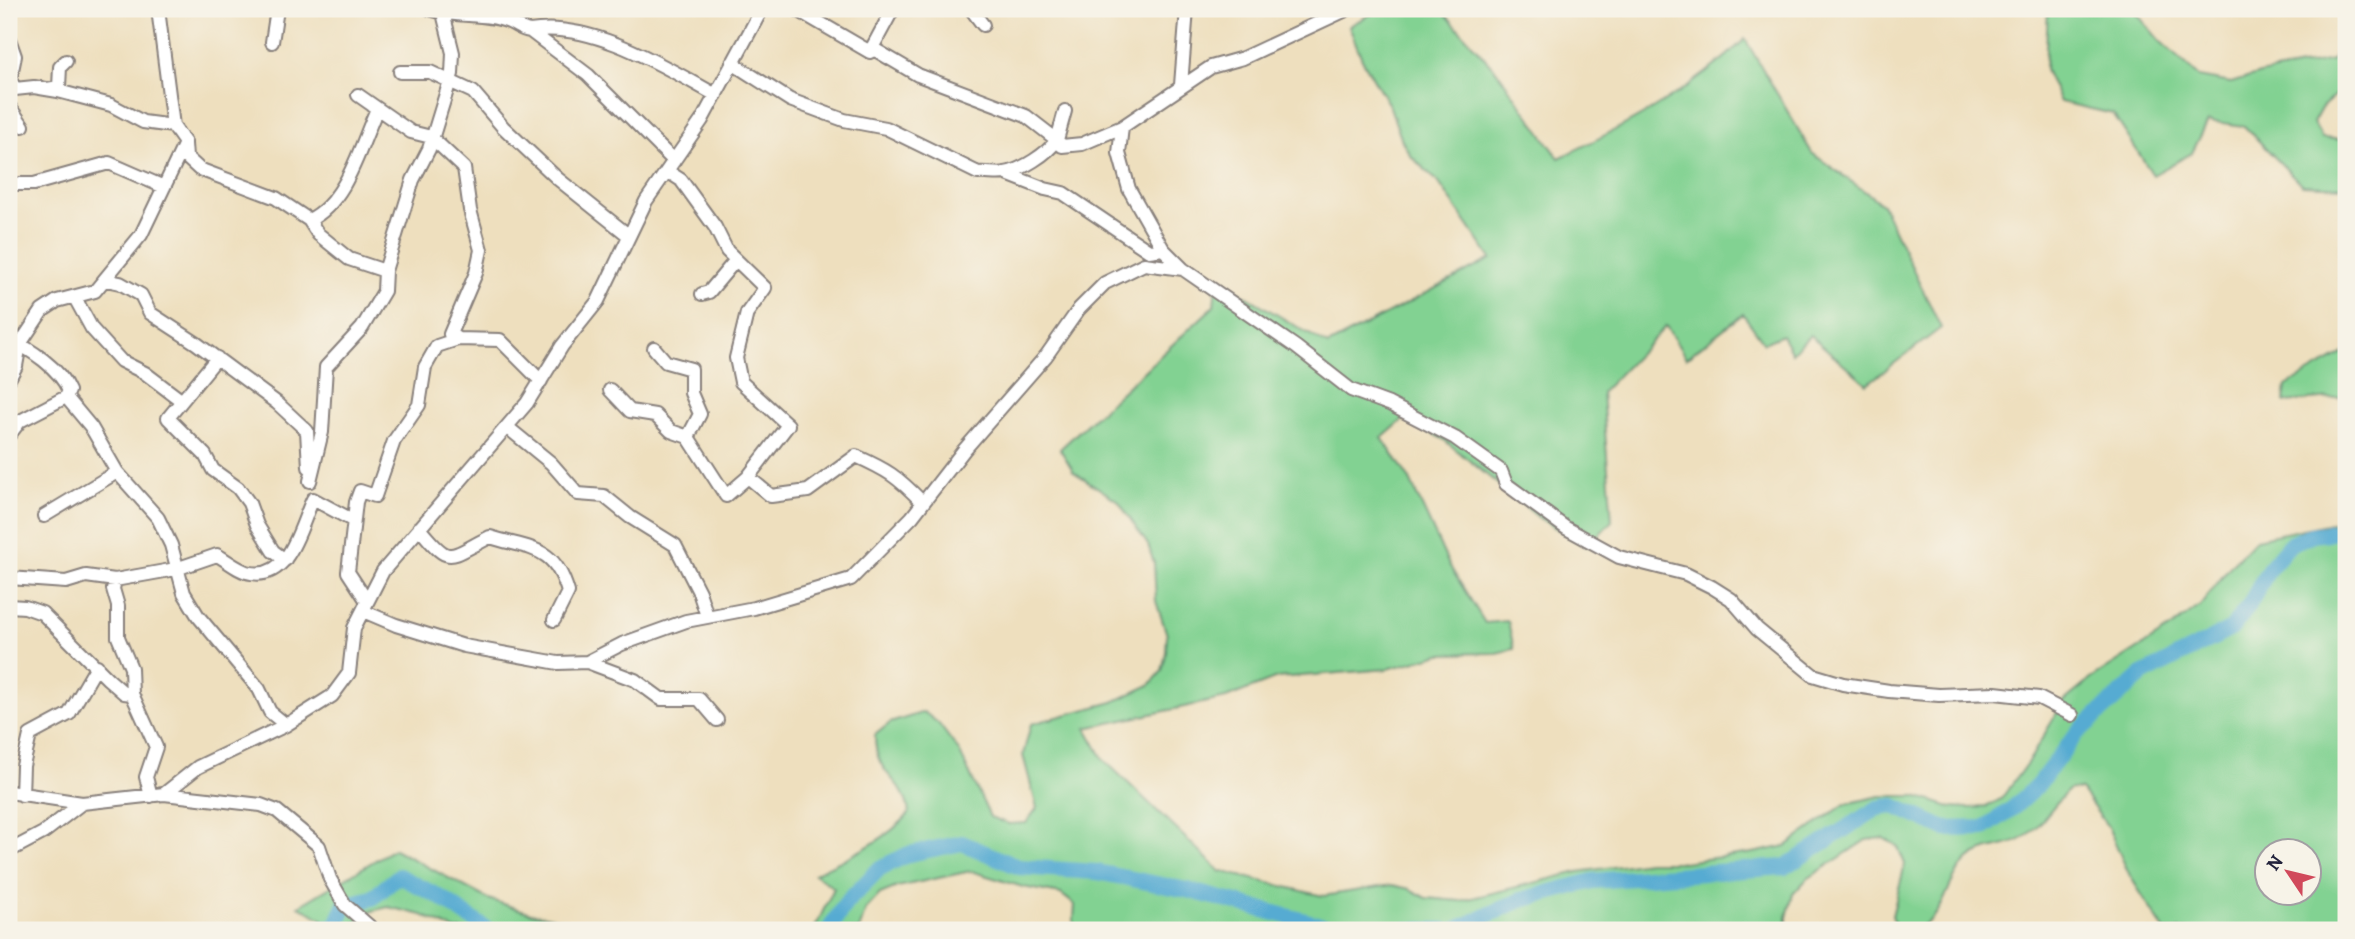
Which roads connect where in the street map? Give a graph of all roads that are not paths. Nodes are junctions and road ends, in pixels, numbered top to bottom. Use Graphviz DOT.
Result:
graph roads {
  1 [pos="158,9"];
  2 [pos="277,9"];
  3 [pos="430,9"];
  4 [pos="762,9"];
  5 [pos="796,9"];
  6 [pos="893,9"];
  7 [pos="971,9"];
  8 [pos="1187,9"];
  9 [pos="1348,9"];
  10 [pos="465,11"];
  11 [pos="443,13"];
  12 [pos="983,25"];
  13 [pos="530,31"];
  14 [pos="9,39"];
  15 [pos="272,42"];
  16 [pos="872,48"];
  17 [pos="66,61"];
  18 [pos="732,63"];
  19 [pos="400,72"];
  20 [pos="450,80"];
  21 [pos="1181,85"];
  22 [pos="11,87"];
  23 [pos="47,89"];
  24 [pos="358,95"];
  25 [pos="716,95"];
  26 [pos="9,106"];
  27 [pos="377,109"];
  28 [pos="1065,111"];
  29 [pos="23,126"];
  30 [pos="173,126"];
  31 [pos="1122,127"];
  32 [pos="430,137"];
  33 [pos="1056,140"];
  34 [pos="185,143"];
  35 [pos="671,166"];
  36 [pos="1004,173"];
  37 [pos="9,184"];
  38 [pos="163,187"];
  39 [pos="309,220"];
  40 [pos="628,235"];
  41 [pos="1163,249"];
  42 [pos="735,261"];
  43 [pos="1183,270"];
  44 [pos="385,271"];
  45 [pos="106,280"];
  46 [pos="702,294"];
  47 [pos="75,298"];
  48 [pos="458,339"];
  49 [pos="14,341"];
  50 [pos="654,348"];
  51 [pos="217,358"];
  52 [pos="9,379"];
  53 [pos="541,381"];
  54 [pos="610,390"];
  55 [pos="66,397"];
  56 [pos="182,401"];
  57 [pos="508,427"];
  58 [pos="9,435"];
  59 [pos="688,438"];
  60 [pos="117,472"];
  61 [pos="748,477"];
  62 [pos="310,481"];
  63 [pos="313,499"];
  64 [pos="922,502"];
  65 [pos="44,516"];
  66 [pos="352,520"];
  67 [pos="419,528"];
  68 [pos="285,560"];
  69 [pos="176,569"];
  70 [pos="9,578"];
  71 [pos="115,580"];
  72 [pos="9,606"];
  73 [pos="365,606"];
  74 [pos="708,616"];
  75 [pos="554,620"];
  76 [pos="587,662"];
  77 [pos="97,666"];
  78 [pos="132,694"];
  79 [pos="2072,715"];
  80 [pos="717,720"];
  81 [pos="286,725"];
  82 [pos="15,793"];
  83 [pos="157,795"];
  84 [pos="82,803"];
  85 [pos="9,851"];
  86 [pos="372,929"];
  1 -- 30 [label="street"];
  2 -- 15 [label="street"];
  3 -- 11 [label="street"];
  4 -- 18 [label="street"];
  5 -- 16 [label="street"];
  6 -- 16 [label="street"];
  7 -- 12 [label="street"];
  8 -- 21 [label="street"];
  9 -- 21 [label="street"];
  10 -- 11 [label="street"];
  10 -- 13 [label="street"];
  11 -- 20 [label="street"];
  13 -- 25 [label="street"];
  13 -- 35 [label="street"];
  14 -- 22 [label="street"];
  16 -- 33 [label="street"];
  17 -- 23 [label="street"];
  18 -- 25 [label="street"];
  18 -- 36 [label="street"];
  19 -- 20 [label="street"];
  20 -- 32 [label="street"];
  20 -- 40 [label="street"];
  21 -- 31 [label="street"];
  22 -- 23 [label="street"];
  23 -- 30 [label="street"];
  24 -- 27 [label="street"];
  25 -- 35 [label="street"];
  26 -- 29 [label="street"];
  27 -- 32 [label="street"];
  27 -- 39 [label="street"];
  28 -- 33 [label="street"];
  30 -- 34 [label="street"];
  31 -- 33 [label="street"];
  31 -- 41 [label="street"];
  32 -- 44 [label="street"];
  32 -- 48 [label="street"];
  33 -- 36 [label="street"];
  34 -- 38 [label="street"];
  34 -- 39 [label="street"];
  35 -- 40 [label="street"];
  35 -- 42 [label="street"];
  36 -- 41 [label="street"];
  37 -- 38 [label="street"];
  38 -- 45 [label="street"];
  39 -- 44 [label="street"];
  40 -- 53 [label="street"];
  41 -- 43 [label="street"];
  42 -- 46 [label="street"];
  42 -- 61 [label="street"];
  43 -- 64 [label="street"];
  43 -- 79 [label="street"];
  44 -- 62 [label="street"];
  45 -- 47 [label="street"];
  45 -- 51 [label="street"];
  47 -- 49 [label="street"];
  47 -- 56 [label="street"];
  48 -- 53 [label="street"];
  48 -- 66 [label="street"];
  49 -- 52 [label="street"];
  49 -- 55 [label="street"];
  50 -- 59 [label="street"];
  51 -- 56 [label="street"];
  51 -- 62 [label="street"];
  53 -- 57 [label="street"];
  54 -- 59 [label="street"];
  55 -- 58 [label="street"];
  55 -- 60 [label="street"];
  56 -- 68 [label="street"];
  57 -- 67 [label="street"];
  57 -- 74 [label="street"];
  59 -- 61 [label="street"];
  60 -- 65 [label="street"];
  60 -- 69 [label="street"];
  61 -- 64 [label="street"];
  62 -- 63 [label="street"];
  63 -- 66 [label="street"];
  63 -- 68 [label="street"];
  64 -- 74 [label="street"];
  66 -- 73 [label="street"];
  67 -- 73 [label="street"];
  67 -- 75 [label="street"];
  68 -- 69 [label="street"];
  69 -- 71 [label="street"];
  69 -- 81 [label="street"];
  70 -- 71 [label="street"];
  71 -- 78 [label="street"];
  72 -- 77 [label="street"];
  73 -- 76 [label="street"];
  73 -- 81 [label="street"];
  74 -- 76 [label="street"];
  76 -- 80 [label="street"];
  77 -- 78 [label="street"];
  77 -- 82 [label="street"];
  78 -- 83 [label="street"];
  81 -- 83 [label="street"];
  82 -- 84 [label="street"];
  83 -- 84 [label="street"];
  83 -- 86 [label="street"];
  84 -- 85 [label="street"];
}
